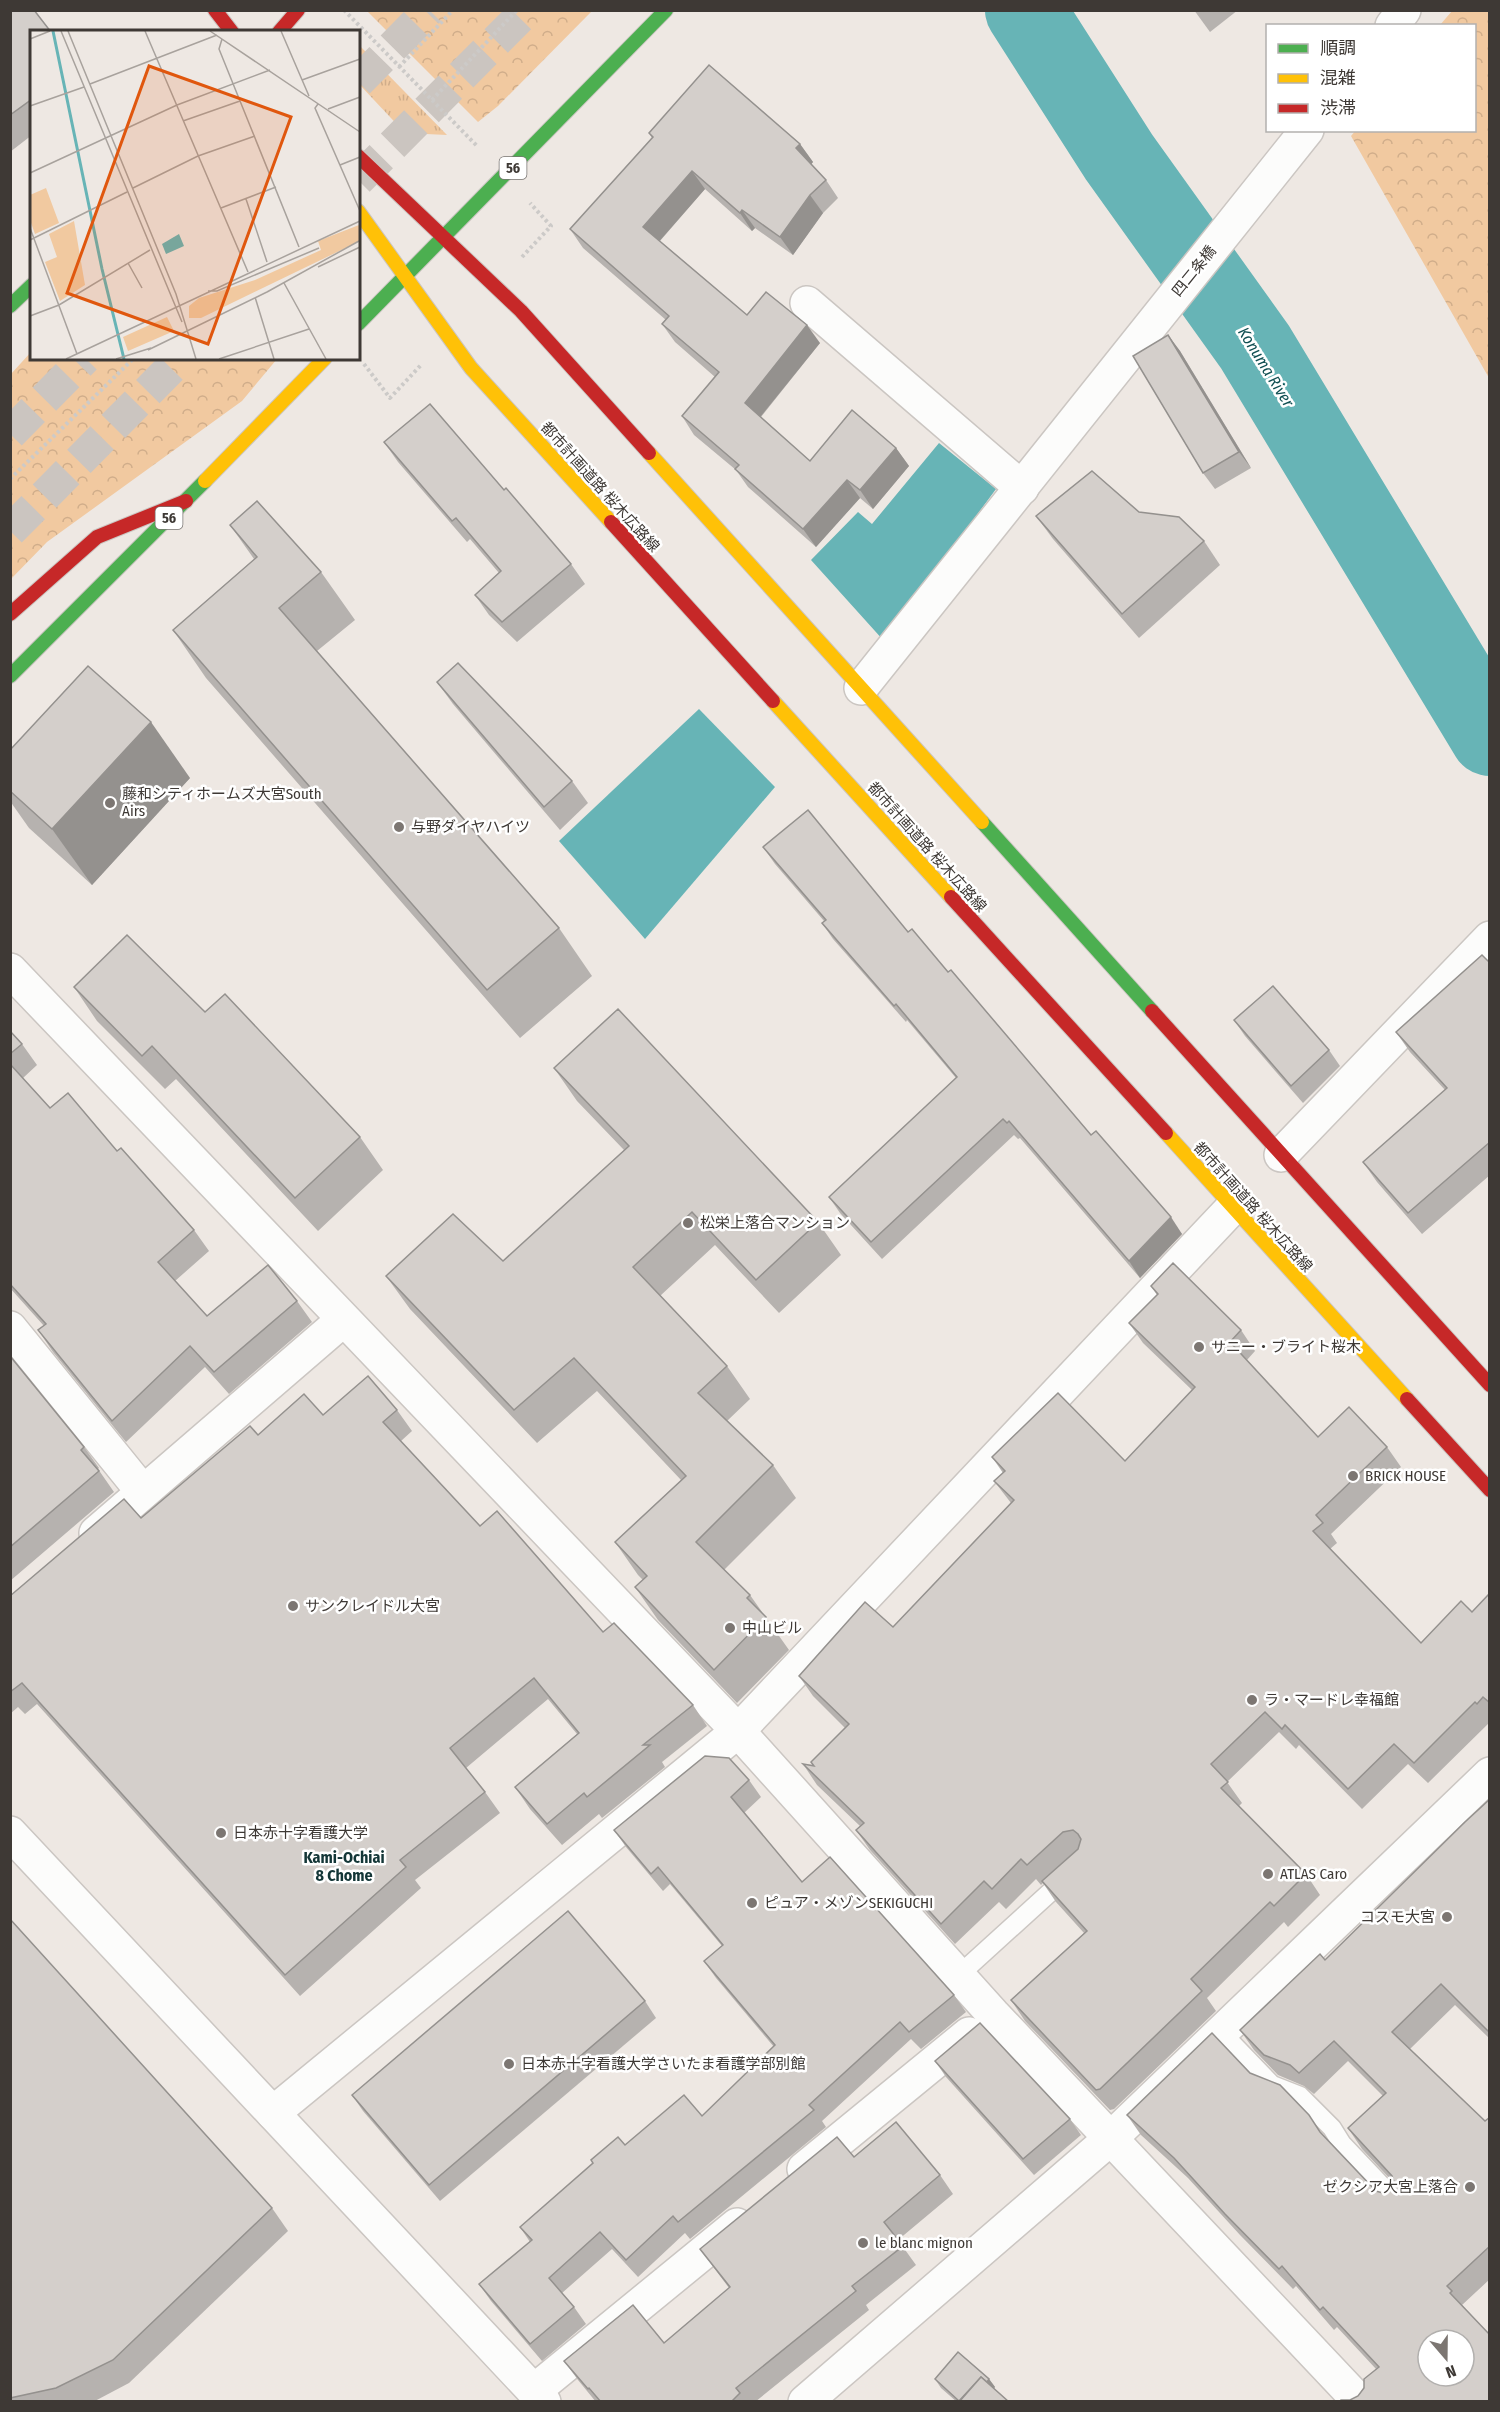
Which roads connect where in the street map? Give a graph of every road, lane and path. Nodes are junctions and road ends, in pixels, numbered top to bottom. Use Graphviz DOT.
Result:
graph roads {
  1 [pos="215,10"];
  2 [pos="298,10"];
  3 [pos="344,10"];
  4 [pos="453,10"];
  5 [pos="517,10"];
  6 [pos="666,10"];
  7 [pos="1404,10"];
  8 [pos="1394,24"];
  9 [pos="230,30"];
  10 [pos="281,30"];
  11 [pos="399,67"];
  12 [pos="432,100"];
  13 [pos="460,129"];
  14 [pos="1305,132"];
  15 [pos="360,158"];
  16 [pos="360,213"];
  17 [pos="445,237"];
  18 [pos="405,278"];
  19 [pos="30,287"];
  20 [pos="807,303"];
  21 [pos="10,306"];
  22 [pos="360,322"];
  23 [pos="360,359"];
  24 [pos="132,360"];
  25 [pos="323,360"];
  26 [pos="390,398"];
  27 [pos="10,478"];
  28 [pos="1022,488"];
  29 [pos="186,501"];
  30 [pos="10,614"];
  31 [pos="10,676"];
  32 [pos="861,688"];
  33 [pos="1490,938"];
  34 [pos="10,970"];
  35 [pos="1281,1155"];
  36 [pos="1232,1208"];
  37 [pos="343,1320"];
  38 [pos="10,1328"];
  39 [pos="1490,1385"];
  40 [pos="1490,1490"];
  41 [pos="143,1492"];
  42 [pos="72,1553"];
  43 [pos="738,1731"];
  44 [pos="1490,1774"];
  45 [pos="10,1833"];
  46 [pos="1084,1861"];
  47 [pos="959,1976"];
  48 [pos="993,2014"];
  49 [pos="1221,2032"];
  50 [pos="273,2113"];
  51 [pos="1111,2138"];
  52 [pos="1398,2203"];
  53 [pos="539,2396"];
  54 [pos="804,2402"];
  55 [pos="1360,2402"];
  1 -- 9 [label="main road"];
  2 -- 10 [label="main road"];
  3 -- 11 [label="path"];
  4 -- 11 [label="path"];
  5 -- 12 [label="path"];
  6 -- 17 [label="main road, 56"];
  7 -- 8 [label="street"];
  11 -- 12 [label="path"];
  12 -- 13 [label="path"];
  14 -- 28 [label="street, 四二条橋"];
  15 -- 17 [label="main road"];
  16 -- 18 [label="main road, 都市計画道路 桜木広路線"];
  17 -- 18 [label="main road, 56"];
  17 -- 32 [label="main road"];
  18 -- 22 [label="main road, 56"];
  18 -- 36 [label="main road, 都市計画道路 桜木広路線"];
  19 -- 21 [label="main road"];
  20 -- 28 [label="street"];
  23 -- 26 [label="path"];
  24 -- 27 [label="path"];
  25 -- 29 [label="main road, 56"];
  28 -- 32 [label="street, 四二条橋"];
  29 -- 30 [label="main road"];
  29 -- 31 [label="main road, 56"];
  32 -- 35 [label="main road"];
  33 -- 35 [label="street"];
  34 -- 37 [label="street"];
  35 -- 39 [label="main road"];
  36 -- 40 [label="main road, 都市計画道路 桜木広路線"];
  36 -- 43 [label="street"];
  37 -- 41 [label="street"];
  37 -- 43 [label="street"];
  38 -- 41 [label="street"];
  41 -- 42 [label="street"];
  43 -- 47 [label="street"];
  43 -- 50 [label="street"];
  44 -- 49 [label="street"];
  45 -- 50 [label="street"];
  46 -- 47 [label="lane"];
  47 -- 48 [label="street"];
  48 -- 51 [label="street"];
  48 -- 53 [label="street"];
  49 -- 51 [label="street"];
  49 -- 52 [label="lane"];
  50 -- 53 [label="street"];
  51 -- 54 [label="street"];
  51 -- 55 [label="street"];
}
